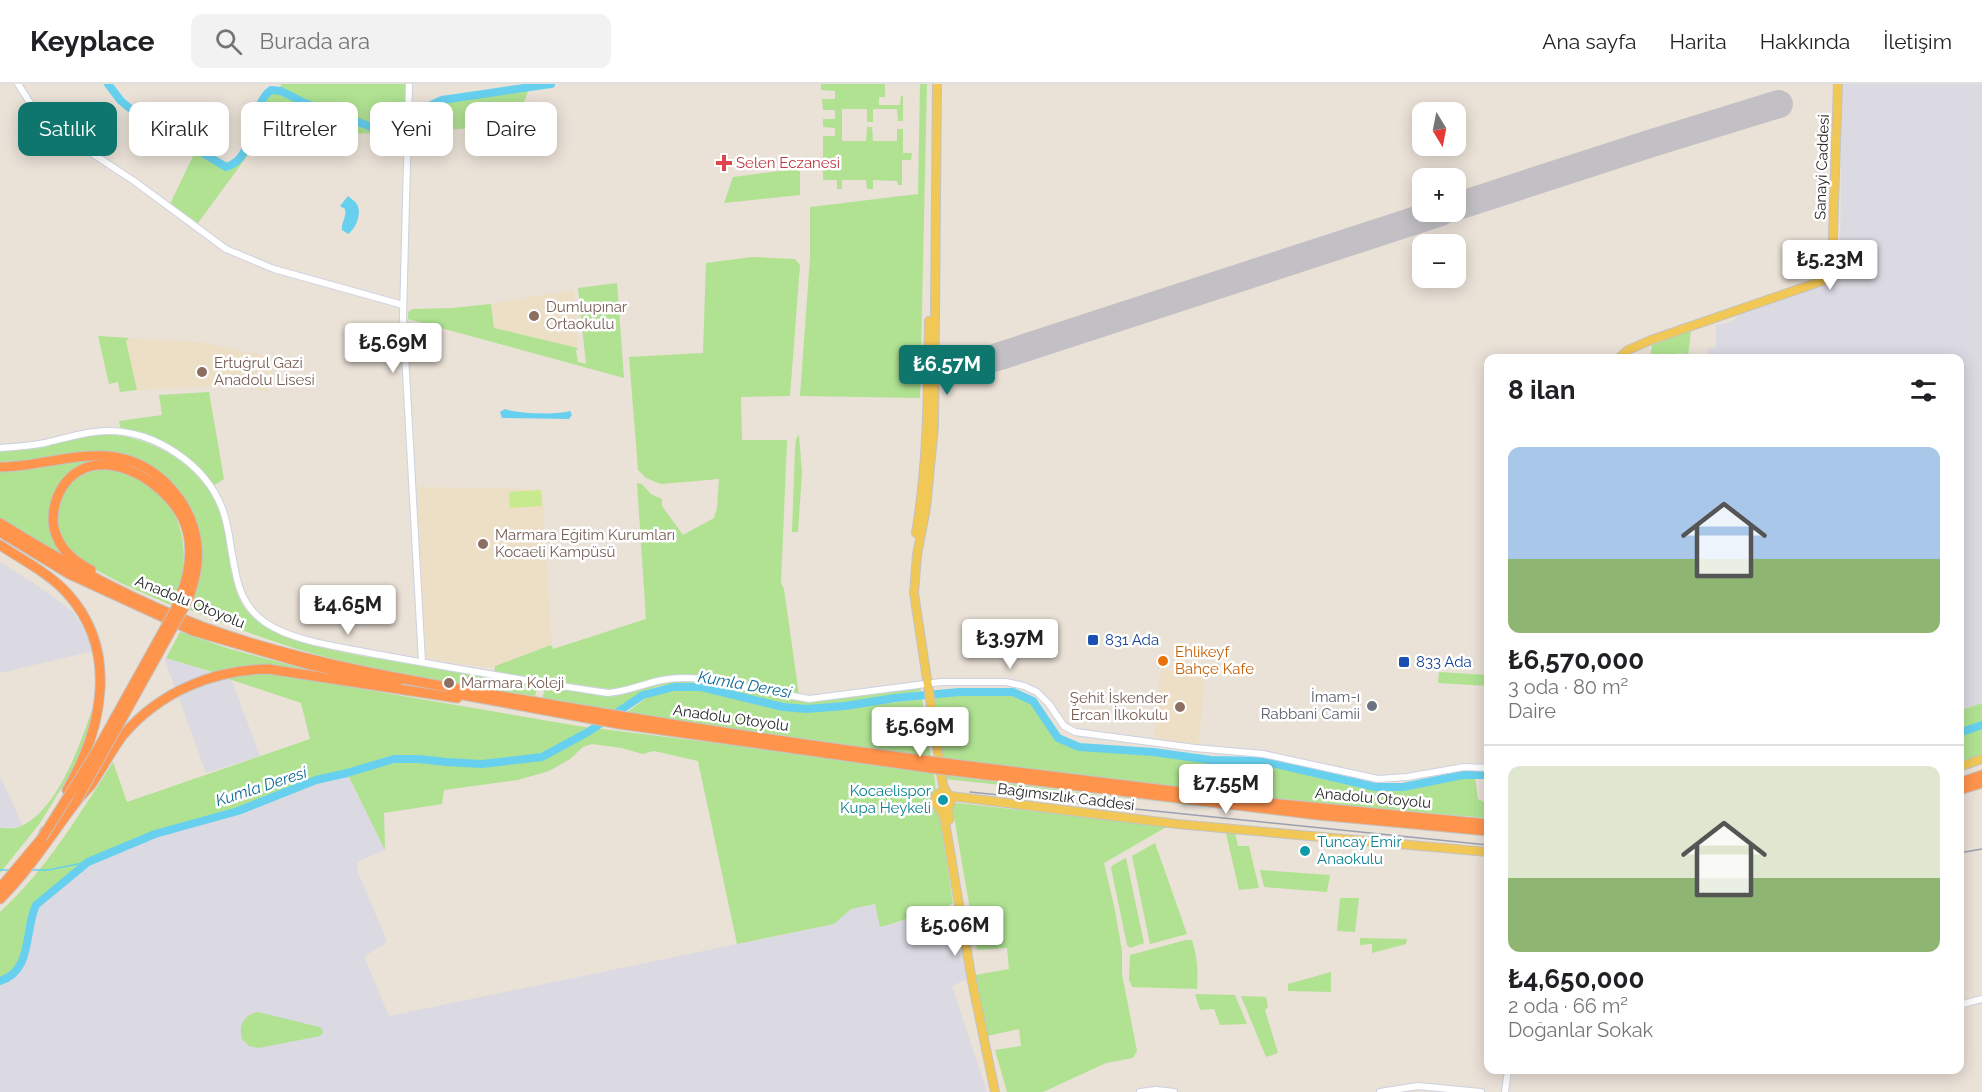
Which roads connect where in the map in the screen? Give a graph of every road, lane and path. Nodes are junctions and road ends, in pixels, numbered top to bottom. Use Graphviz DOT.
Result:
graph roads {
  1 [pos="18,84"];
  2 [pos="409,84"];
  3 [pos="935,84"];
  4 [pos="1838,84"];
  5 [pos="403,305"];
  6 [pos="1624,354"];
  7 [pos="0,448"];
  8 [pos="0,466"];
  9 [pos="0,523"];
  10 [pos="0,532"];
  11 [pos="0,545"];
  12 [pos="184,598"];
  13 [pos="155,606"];
  14 [pos="422,662"];
  15 [pos="924,684"];
  16 [pos="510,704"];
  17 [pos="930,722"];
  18 [pos="1982,759"];
  19 [pos="930,765"];
  20 [pos="1964,765"];
  21 [pos="945,767"];
  22 [pos="1484,768"];
  23 [pos="1982,775"];
  24 [pos="1964,781"];
  25 [pos="1982,783"];
  26 [pos="1964,788"];
  27 [pos="937,794"];
  28 [pos="949,799"];
  29 [pos="77,800"];
  30 [pos="938,806"];
  31 [pos="1484,824"];
  32 [pos="1484,831"];
  33 [pos="42,838"];
  34 [pos="1484,852"];
  35 [pos="2,886"];
  36 [pos="0,899"];
  37 [pos="975,981"];
  38 [pos="1982,999"];
  39 [pos="1964,1004"];
  40 [pos="1507,1074"];
  41 [pos="997,1088"];
  42 [pos="1454,1090"];
  43 [pos="1140,1092"];
  44 [pos="1174,1092"];
  45 [pos="1380,1092"];
  46 [pos="1481,1092"];
  47 [pos="1504,1092"];
  1 -- 5 [label="street"];
  2 -- 5 [label="street"];
  3 -- 15 [label="main road"];
  4 -- 6 [label="main road, Sanayi Caddesi"];
  5 -- 14 [label="street"];
  7 -- 14 [label="street"];
  8 -- 12 [label="highway"];
  9 -- 13 [label="highway, Anadolu Otoyolu"];
  10 -- 16 [label="highway, Anadolu Otoyolu"];
  11 -- 33 [label="highway, bridge"];
  12 -- 13 [label="highway"];
  12 -- 29 [label="highway, bridge"];
  12 -- 33 [label="highway, bridge"];
  13 -- 19 [label="highway, Anadolu Otoyolu"];
  14 -- 15 [label="street"];
  15 -- 17 [label="main road"];
  15 -- 22 [label="street"];
  16 -- 19 [label="highway, Anadolu Otoyolu"];
  16 -- 29 [label="highway, bridge"];
  17 -- 27 [label="main road"];
  17 -- 28 [label="main road"];
  18 -- 20 [label="main road"];
  19 -- 21 [label="highway, Anadolu Otoyolu, bridge"];
  21 -- 31 [label="highway, Anadolu Otoyolu"];
  21 -- 32 [label="highway, Anadolu Otoyolu"];
  23 -- 24 [label="highway"];
  25 -- 26 [label="highway"];
  27 -- 28 [label="main road"];
  27 -- 30 [label="main road"];
  28 -- 30 [label="main road"];
  28 -- 34 [label="main road, Bağımsızlık Caddesi"];
  28 -- 37 [label="main road"];
  29 -- 36 [label="highway"];
  30 -- 37 [label="main road"];
  33 -- 35 [label="highway"];
  37 -- 41 [label="main road"];
  38 -- 39 [label="street"];
  40 -- 47 [label="street"];
  42 -- 45 [label="street"];
  42 -- 46 [label="street"];
  43 -- 44 [label="street"];
}
